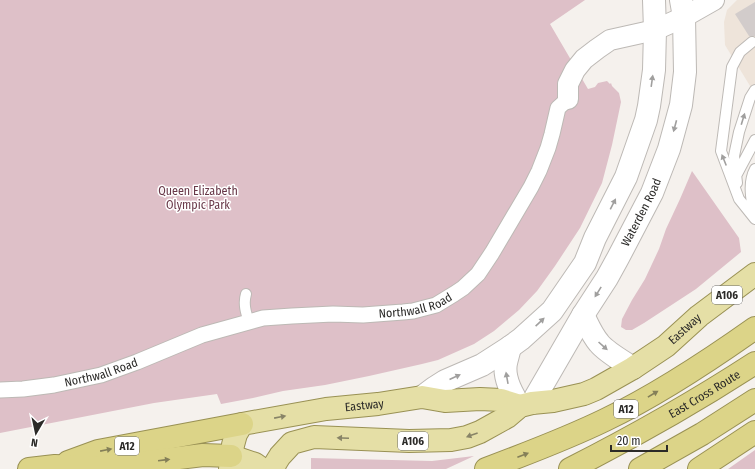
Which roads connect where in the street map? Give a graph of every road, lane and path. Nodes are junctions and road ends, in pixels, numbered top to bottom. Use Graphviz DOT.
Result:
graph roads {
  1 [pos="655,0"];
  2 [pos="714,0"];
  3 [pos="683,9"];
  4 [pos="654,30"];
  5 [pos="752,42"];
  6 [pos="755,90"];
  7 [pos="568,99"];
  8 [pos="755,140"];
  9 [pos="755,169"];
  10 [pos="736,176"];
  11 [pos="740,199"];
  12 [pos="754,218"];
  13 [pos="755,274"];
  14 [pos="246,294"];
  15 [pos="584,315"];
  16 [pos="249,322"];
  17 [pos="755,328"];
  18 [pos="510,347"];
  19 [pos="755,363"];
  20 [pos="633,368"];
  21 [pos="2,390"];
  22 [pos="422,397"];
  23 [pos="755,400"];
  24 [pos="526,404"];
  25 [pos="242,424"];
  26 [pos="755,432"];
  27 [pos="231,462"];
  28 [pos="55,466"];
  29 [pos="30,469"];
  30 [pos="262,469"];
  31 [pos="274,469"];
  32 [pos="486,469"];
  33 [pos="570,469"];
  34 [pos="640,469"];
  35 [pos="699,469"];
  1 -- 4 [label="street"];
  2 -- 3 [label="street, Northwall Road"];
  3 -- 4 [label="street, Northwall Road"];
  3 -- 15 [label="street, Waterden Road, one-way"];
  4 -- 7 [label="street, Northwall Road"];
  18 -- 4 [label="street, one-way"];
  11 -- 5 [label="lane, one-way"];
  10 -- 6 [label="lane, one-way"];
  7 -- 16 [label="street, Northwall Road"];
  8 -- 10 [label="lane"];
  9 -- 12 [label="lane"];
  10 -- 11 [label="lane"];
  11 -- 12 [label="lane"];
  13 -- 20 [label="main road, Eastway / A106"];
  14 -- 16 [label="lane"];
  15 -- 20 [label="street, one-way"];
  15 -- 24 [label="street, Waterden Road"];
  16 -- 21 [label="street, Northwall Road"];
  32 -- 17 [label="highway, A12, one-way"];
  22 -- 18 [label="street, one-way"];
  24 -- 18 [label="street, one-way"];
  19 -- 33 [label="highway, East Cross Route / A12"];
  20 -- 24 [label="main road, Eastway / A106"];
  22 -- 24 [label="main road, Eastway / A106"];
  25 -- 22 [label="main road, Eastway / A106, one-way"];
  23 -- 34 [label="highway"];
  24 -- 31 [label="main road, A106, one-way"];
  25 -- 27 [label="main road"];
  28 -- 25 [label="highway, A12, one-way"];
  26 -- 35 [label="highway"];
  28 -- 27 [label="highway, A12, one-way"];
  27 -- 30 [label="main road"];
  28 -- 29 [label="highway, A12"];
}
